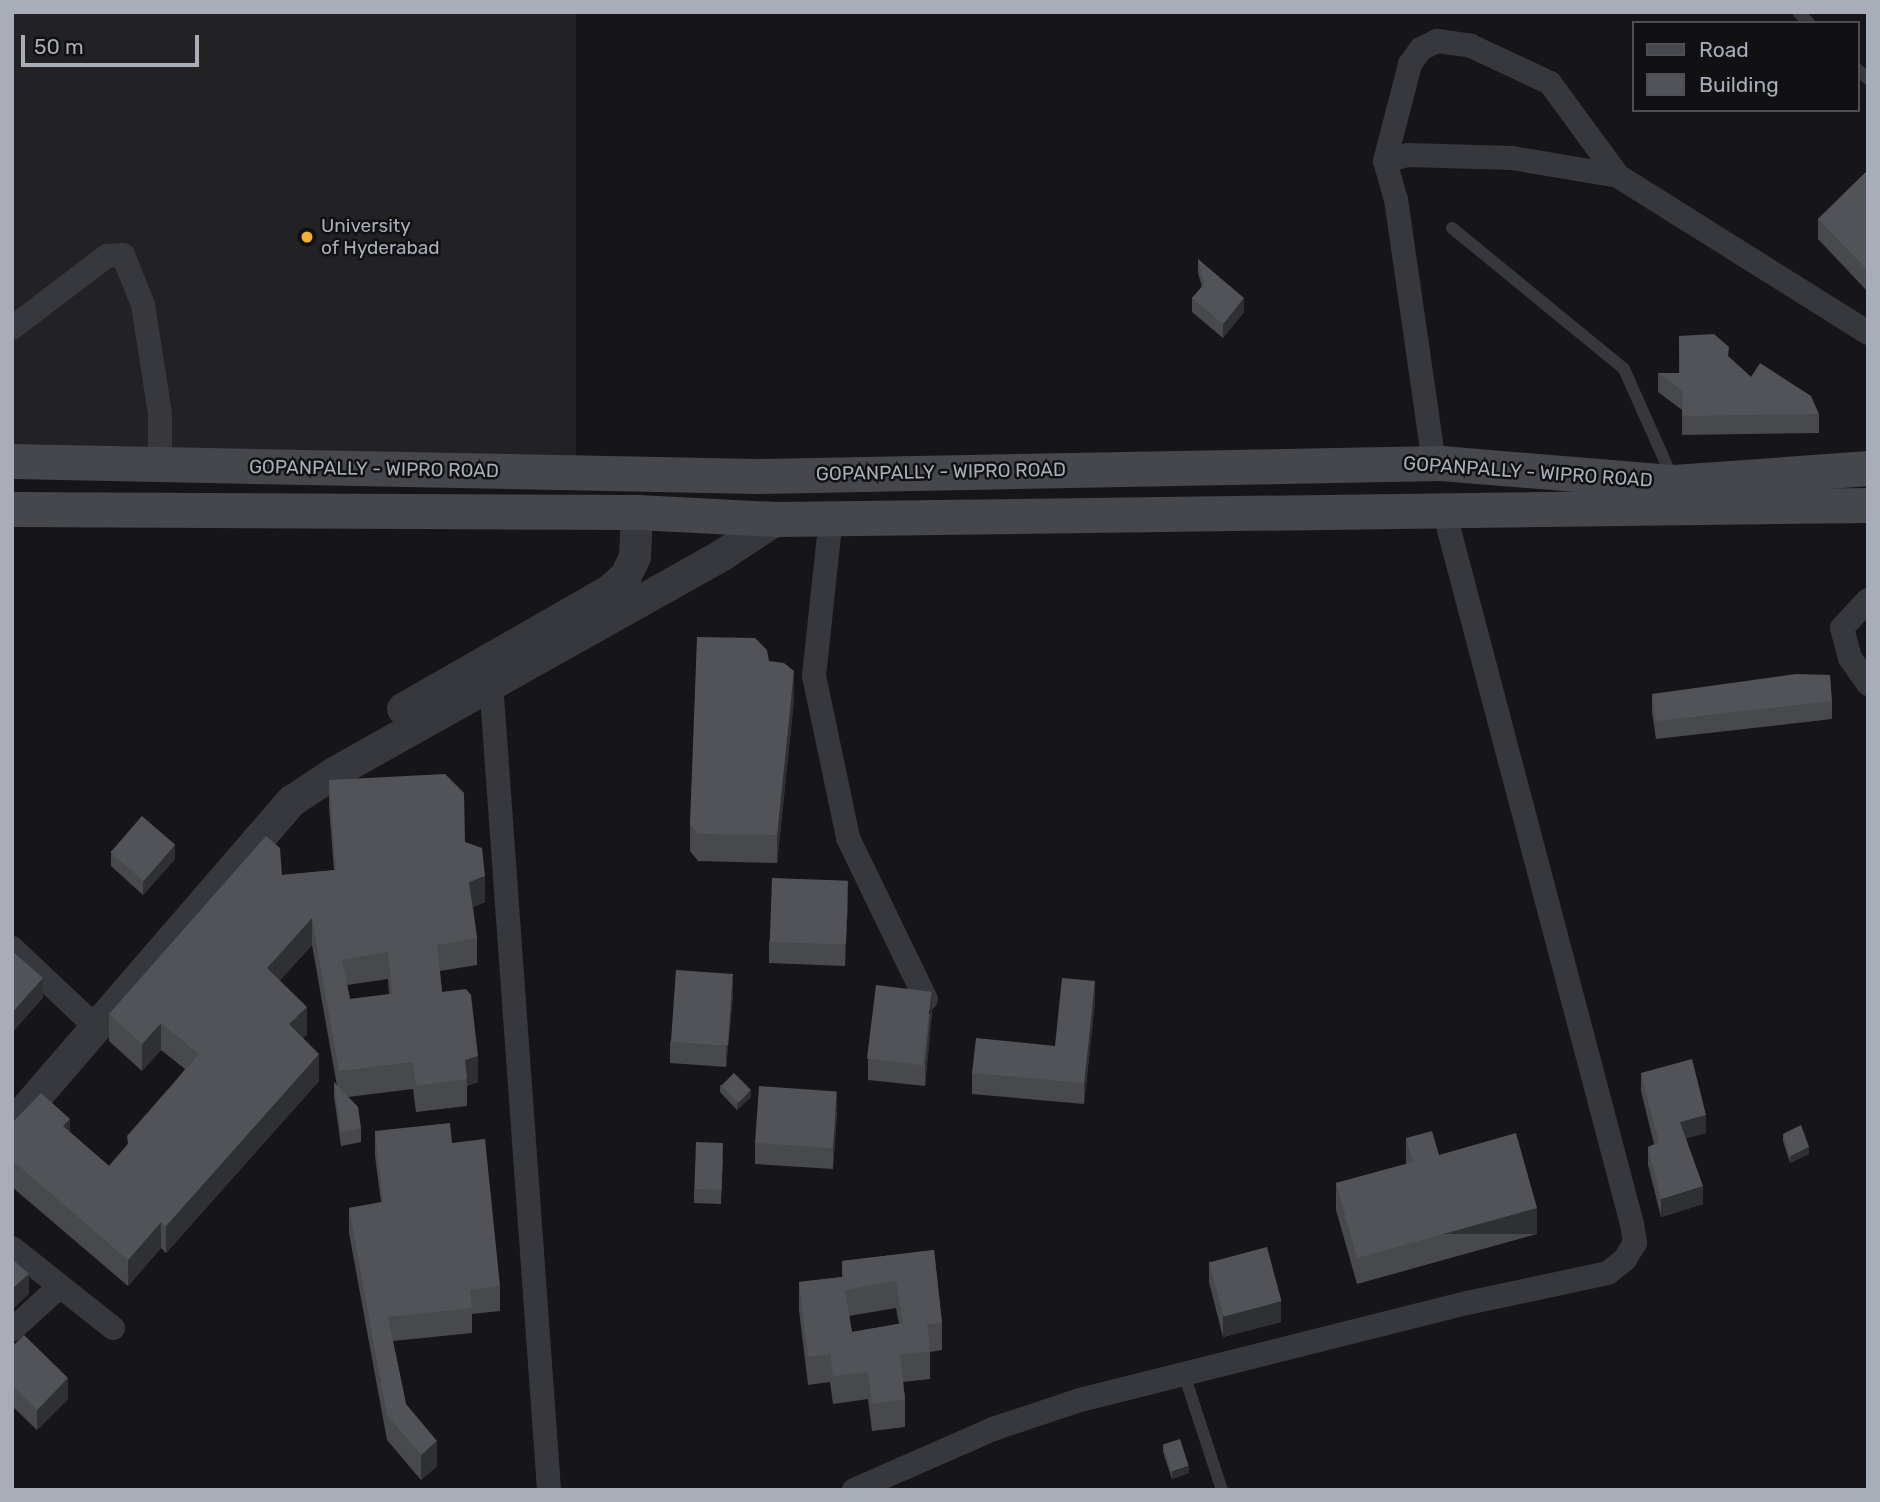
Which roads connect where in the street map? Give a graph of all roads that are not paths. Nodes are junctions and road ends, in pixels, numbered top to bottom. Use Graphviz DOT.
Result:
graph roads {
  1 [pos="1385,161"];
  2 [pos="1618,176"];
  3 [pos="1452,228"];
  4 [pos="12,328"];
  5 [pos="1868,333"];
  6 [pos="12,461"];
  7 [pos="160,462"];
  8 [pos="79,463"];
  9 [pos="124,463"];
  10 [pos="1434,463"];
  11 [pos="1868,468"];
  12 [pos="1674,482"];
  13 [pos="1868,505"];
  14 [pos="12,509"];
  15 [pos="77,510"];
  16 [pos="123,510"];
  17 [pos="1444,511"];
  18 [pos="637,512"];
  19 [pos="831,517"];
  20 [pos="778,519"];
  21 [pos="1868,600"];
  22 [pos="491,682"];
  23 [pos="1868,684"];
  24 [pos="12,948"];
  25 [pos="926,999"];
  26 [pos="90,1023"];
  27 [pos="12,1095"];
  28 [pos="12,1125"];
  29 [pos="12,1248"];
  30 [pos="60,1286"];
  31 [pos="113,1328"];
  32 [pos="12,1329"];
  33 [pos="1185,1377"];
  34 [pos="549,1490"];
  35 [pos="854,1490"];
  36 [pos="1222,1490"];
  1 -- 2 [label="street"];
  1 -- 2 [label="street"];
  1 -- 10 [label="street"];
  2 -- 5 [label="street"];
  3 -- 12 [label="lane"];
  4 -- 7 [label="street"];
  6 -- 8 [label="main road, GOPANPALLY - WIPRO ROAD"];
  7 -- 9 [label="main road, GOPANPALLY - WIPRO ROAD"];
  7 -- 10 [label="main road, GOPANPALLY - WIPRO ROAD"];
  8 -- 9 [label="main road, GOPANPALLY - WIPRO ROAD"];
  8 -- 15 [label="main road"];
  9 -- 16 [label="main road"];
  10 -- 12 [label="main road, GOPANPALLY - WIPRO ROAD"];
  11 -- 12 [label="main road, GOPANPALLY - WIPRO ROAD"];
  13 -- 17 [label="main road, GOPANPALLY - WIPRO ROAD"];
  14 -- 15 [label="main road, GOPANPALLY - WIPRO ROAD"];
  15 -- 16 [label="main road, GOPANPALLY - WIPRO ROAD"];
  16 -- 18 [label="main road, GOPANPALLY - WIPRO ROAD"];
  17 -- 19 [label="main road, GOPANPALLY - WIPRO ROAD"];
  17 -- 33 [label="street"];
  18 -- 20 [label="main road, GOPANPALLY - WIPRO ROAD"];
  18 -- 26 [label="street"];
  19 -- 20 [label="main road, GOPANPALLY - WIPRO ROAD"];
  19 -- 25 [label="street"];
  20 -- 22 [label="street"];
  21 -- 23 [label="street"];
  22 -- 26 [label="street"];
  22 -- 34 [label="street"];
  24 -- 26 [label="street"];
  26 -- 27 [label="street"];
  26 -- 28 [label="street"];
  29 -- 30 [label="street"];
  30 -- 31 [label="street"];
  30 -- 32 [label="street"];
  33 -- 35 [label="street"];
  33 -- 36 [label="lane"];
}
